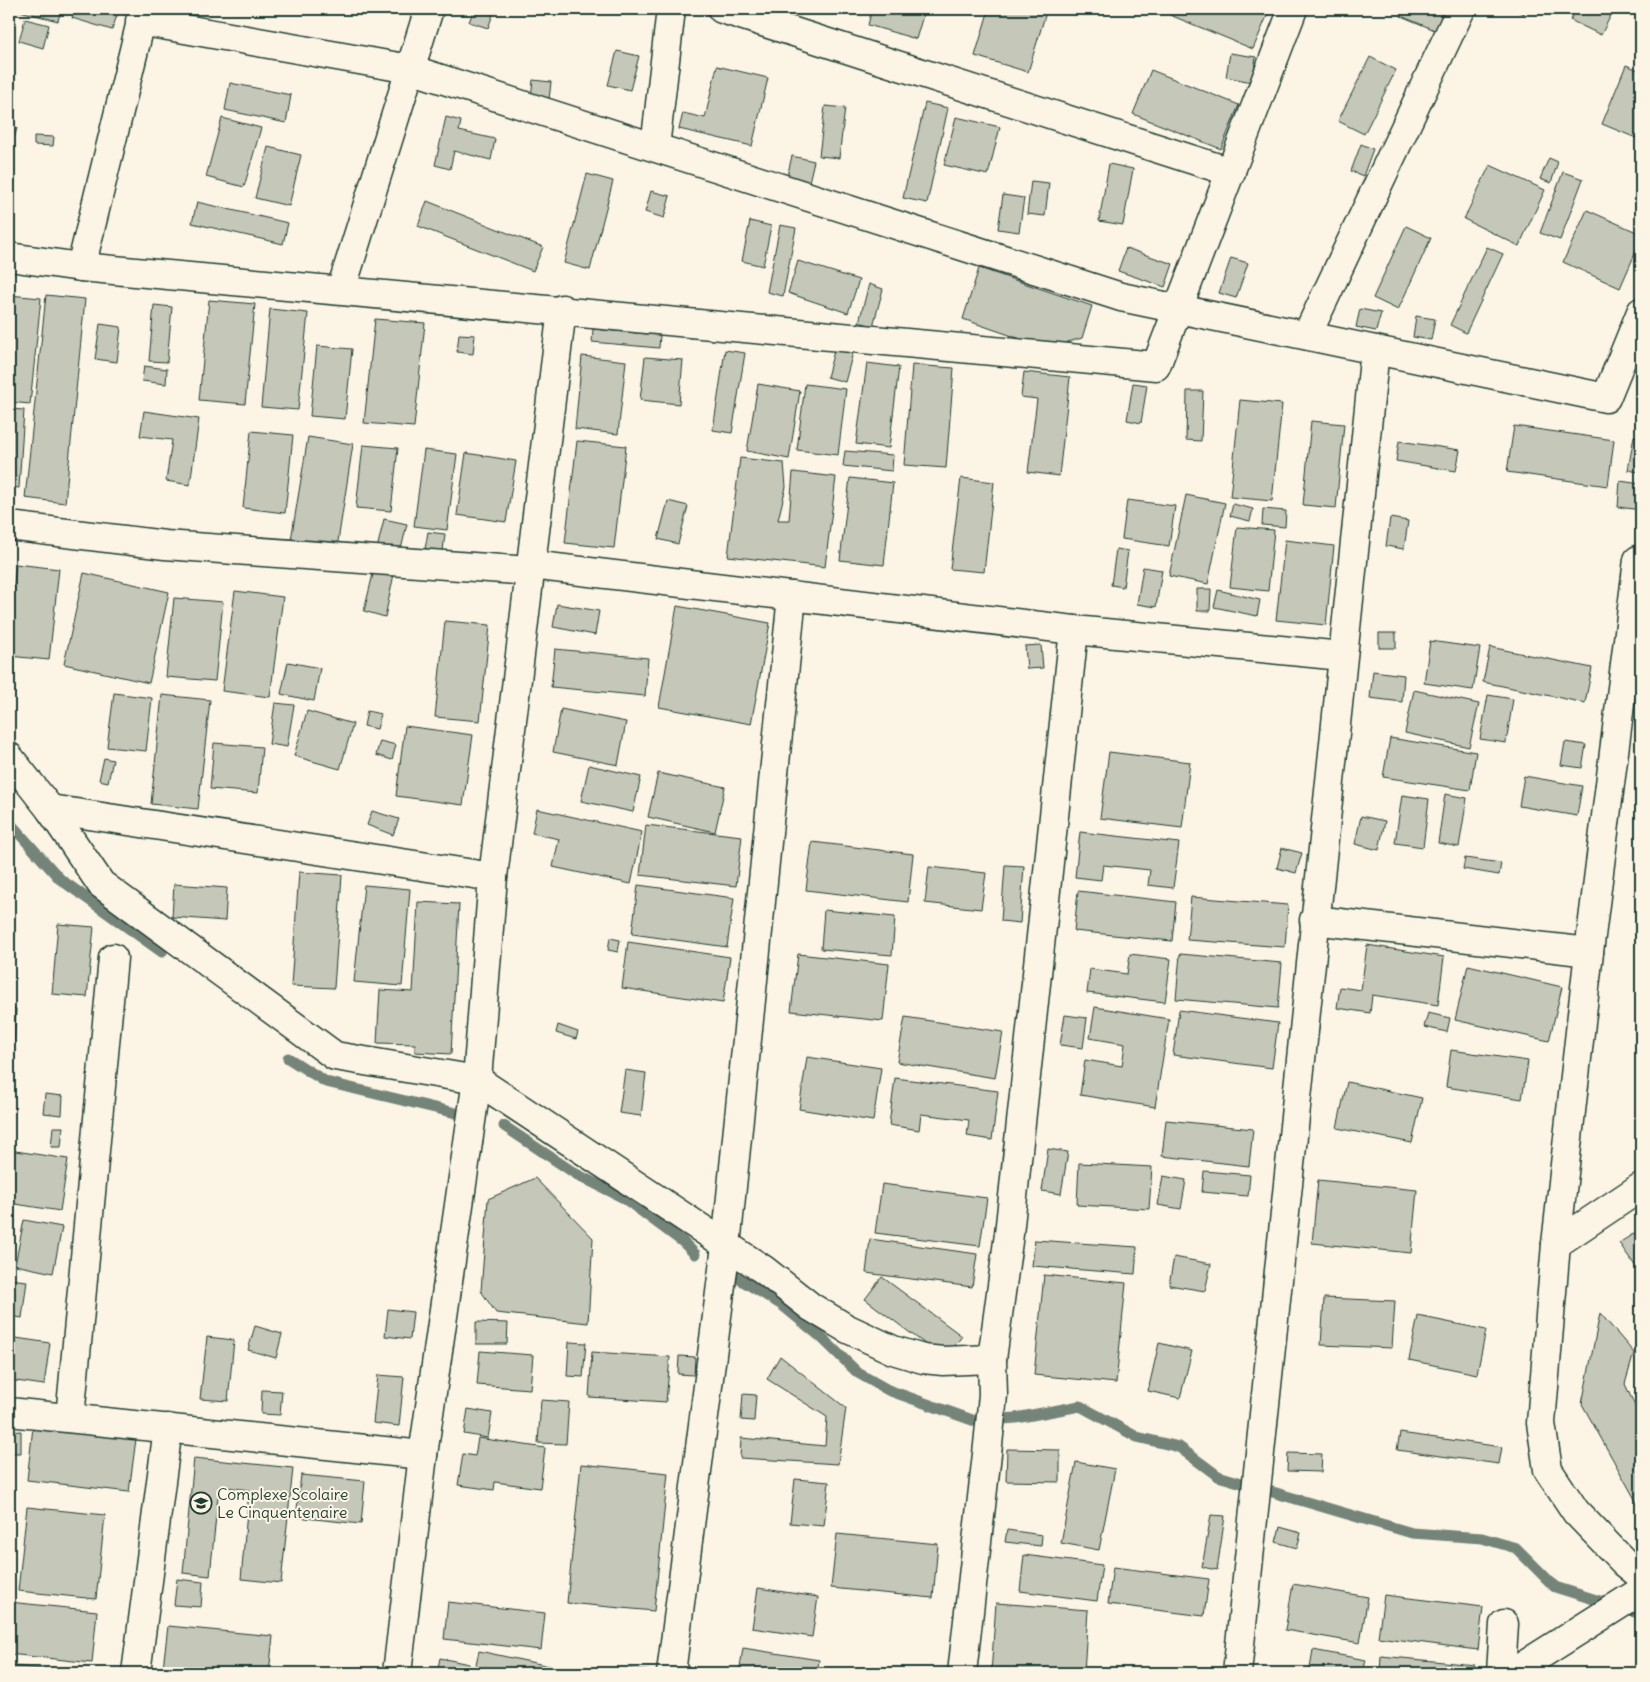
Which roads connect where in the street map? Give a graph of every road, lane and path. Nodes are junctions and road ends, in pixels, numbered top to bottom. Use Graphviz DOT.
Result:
graph roads {
  1 [pos="429,9"];
  2 [pos="671,9"];
  3 [pos="722,9"];
  4 [pos="1293,9"];
  5 [pos="1461,9"];
  6 [pos="142,15"];
  7 [pos="410,69"];
  8 [pos="655,147"];
  9 [pos="1231,172"];
  10 [pos="9,257"];
  11 [pos="81,267"];
  12 [pos="341,290"];
  13 [pos="1178,309"];
  14 [pos="562,310"];
  15 [pos="1641,312"];
  16 [pos="1307,335"];
  17 [pos="1375,350"];
  18 [pos="9,526"];
  19 [pos="1641,560"];
  20 [pos="531,568"];
  21 [pos="792,596"];
  22 [pos="1074,630"];
  23 [pos="1342,656"];
  24 [pos="9,757"];
  25 [pos="50,810"];
  26 [pos="493,877"];
  27 [pos="1314,920"];
  28 [pos="1589,952"];
  29 [pos="113,958"];
  30 [pos="477,1080"];
  31 [pos="1641,1187"];
  32 [pos="1556,1244"];
  33 [pos="726,1246"];
  34 [pos="992,1359"];
  35 [pos="9,1412"];
  36 [pos="70,1418"];
  37 [pos="168,1428"];
  38 [pos="423,1456"];
  39 [pos="1641,1576"];
  40 [pos="1633,1596"];
  41 [pos="1504,1624"];
  42 [pos="136,1673"];
  43 [pos="397,1673"];
  44 [pos="672,1673"];
  45 [pos="962,1673"];
  46 [pos="1237,1673"];
  47 [pos="1501,1673"];
  48 [pos="1512,1673"];
  1 -- 7 [label="street"];
  2 -- 8 [label="street"];
  3 -- 9 [label="street"];
  4 -- 9 [label="street"];
  5 -- 16 [label="street"];
  6 -- 7 [label="street"];
  6 -- 11 [label="street"];
  7 -- 8 [label="street"];
  7 -- 12 [label="street"];
  8 -- 13 [label="street"];
  9 -- 13 [label="street"];
  10 -- 11 [label="street"];
  11 -- 12 [label="street"];
  12 -- 14 [label="street"];
  13 -- 14 [label="street"];
  13 -- 16 [label="street"];
  14 -- 20 [label="street"];
  15 -- 17 [label="street"];
  16 -- 17 [label="street"];
  17 -- 23 [label="street"];
  18 -- 20 [label="street"];
  19 -- 28 [label="street"];
  20 -- 21 [label="street"];
  20 -- 26 [label="street"];
  21 -- 22 [label="street"];
  21 -- 33 [label="street"];
  22 -- 23 [label="street"];
  22 -- 34 [label="street"];
  23 -- 27 [label="street"];
  24 -- 25 [label="street"];
  25 -- 26 [label="street"];
  25 -- 30 [label="street"];
  26 -- 30 [label="street"];
  27 -- 28 [label="street"];
  27 -- 46 [label="street"];
  28 -- 32 [label="street"];
  29 -- 36 [label="street"];
  30 -- 33 [label="street"];
  30 -- 38 [label="street"];
  31 -- 32 [label="street"];
  32 -- 39 [label="street"];
  33 -- 34 [label="street"];
  33 -- 44 [label="street"];
  34 -- 45 [label="street"];
  35 -- 36 [label="street"];
  36 -- 37 [label="street"];
  37 -- 38 [label="street"];
  37 -- 42 [label="street"];
  38 -- 43 [label="street"];
  40 -- 48 [label="street"];
  41 -- 47 [label="street"];
}
